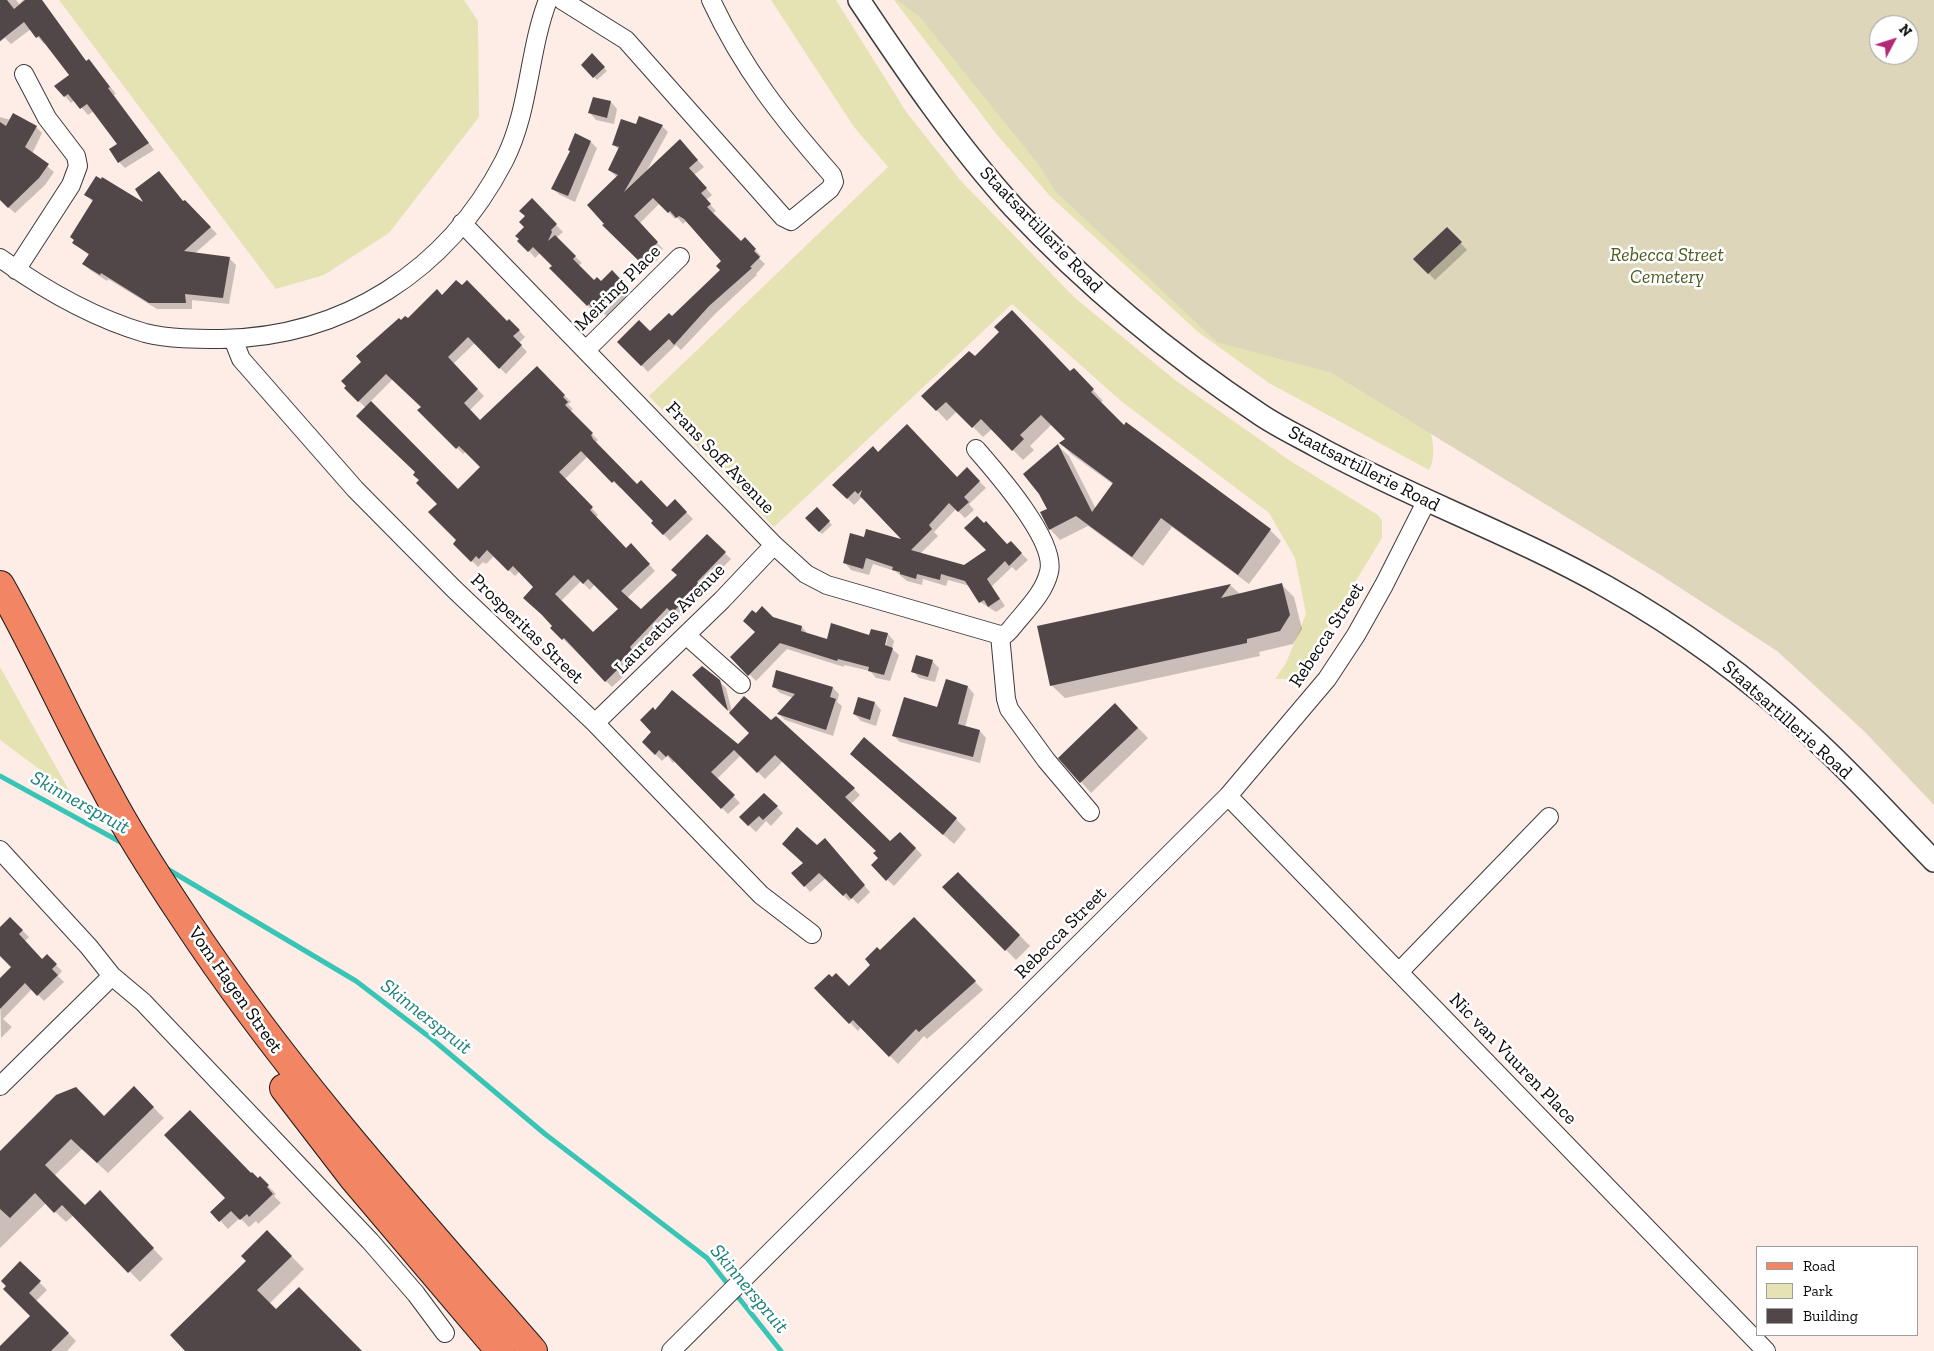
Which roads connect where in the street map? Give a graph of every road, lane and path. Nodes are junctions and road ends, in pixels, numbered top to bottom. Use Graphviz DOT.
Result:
graph roads {
  1 [pos="548,0"];
  2 [pos="562,0"];
  3 [pos="711,0"];
  4 [pos="859,0"];
  5 [pos="24,74"];
  6 [pos="462,223"];
  7 [pos="680,257"];
  8 [pos="0,258"];
  9 [pos="16,270"];
  10 [pos="233,339"];
  11 [pos="586,350"];
  12 [pos="976,449"];
  13 [pos="1426,502"];
  14 [pos="774,545"];
  15 [pos="0,585"];
  16 [pos="0,625"];
  17 [pos="686,635"];
  18 [pos="1000,635"];
  19 [pos="741,684"];
  20 [pos="595,723"];
  21 [pos="97,791"];
  22 [pos="1228,796"];
  23 [pos="1090,812"];
  24 [pos="1549,817"];
  25 [pos="0,850"];
  26 [pos="1934,861"];
  27 [pos="176,920"];
  28 [pos="812,934"];
  29 [pos="1399,972"];
  30 [pos="112,976"];
  31 [pos="0,1086"];
  32 [pos="446,1333"];
  33 [pos="500,1351"];
  34 [pos="534,1351"];
  35 [pos="671,1351"];
  36 [pos="1766,1351"];
  1 -- 6 [label="street"];
  2 -- 3 [label="street"];
  4 -- 13 [label="street, Staatsartillerie Road"];
  5 -- 9 [label="street"];
  6 -- 10 [label="street"];
  6 -- 11 [label="street, Frans Soff Avenue"];
  7 -- 11 [label="street, Meiring Place"];
  8 -- 9 [label="street"];
  9 -- 10 [label="street"];
  10 -- 20 [label="street, Prosperitas Street"];
  11 -- 14 [label="street, Frans Soff Avenue"];
  12 -- 18 [label="street"];
  13 -- 22 [label="street, Rebecca Street"];
  13 -- 26 [label="street, Staatsartillerie Road"];
  14 -- 17 [label="street, Laureatus Avenue"];
  14 -- 18 [label="street, Frans Soff Avenue"];
  15 -- 21 [label="main road, Vom Hagen Street"];
  16 -- 21 [label="main road, Vom Hagen Street"];
  17 -- 19 [label="street"];
  17 -- 20 [label="street, Laureatus Avenue"];
  18 -- 23 [label="street"];
  20 -- 28 [label="street, Prosperitas Street"];
  21 -- 27 [label="main road, Vom Hagen Street"];
  22 -- 29 [label="street, Nic van Vuuren Place"];
  22 -- 35 [label="street, Rebecca Street"];
  24 -- 29 [label="street"];
  25 -- 30 [label="street"];
  27 -- 33 [label="main road, Vom Hagen Street"];
  27 -- 34 [label="main road, Vom Hagen Street"];
  29 -- 36 [label="street, Nic van Vuuren Place"];
  30 -- 31 [label="street"];
  30 -- 32 [label="street"];
}
